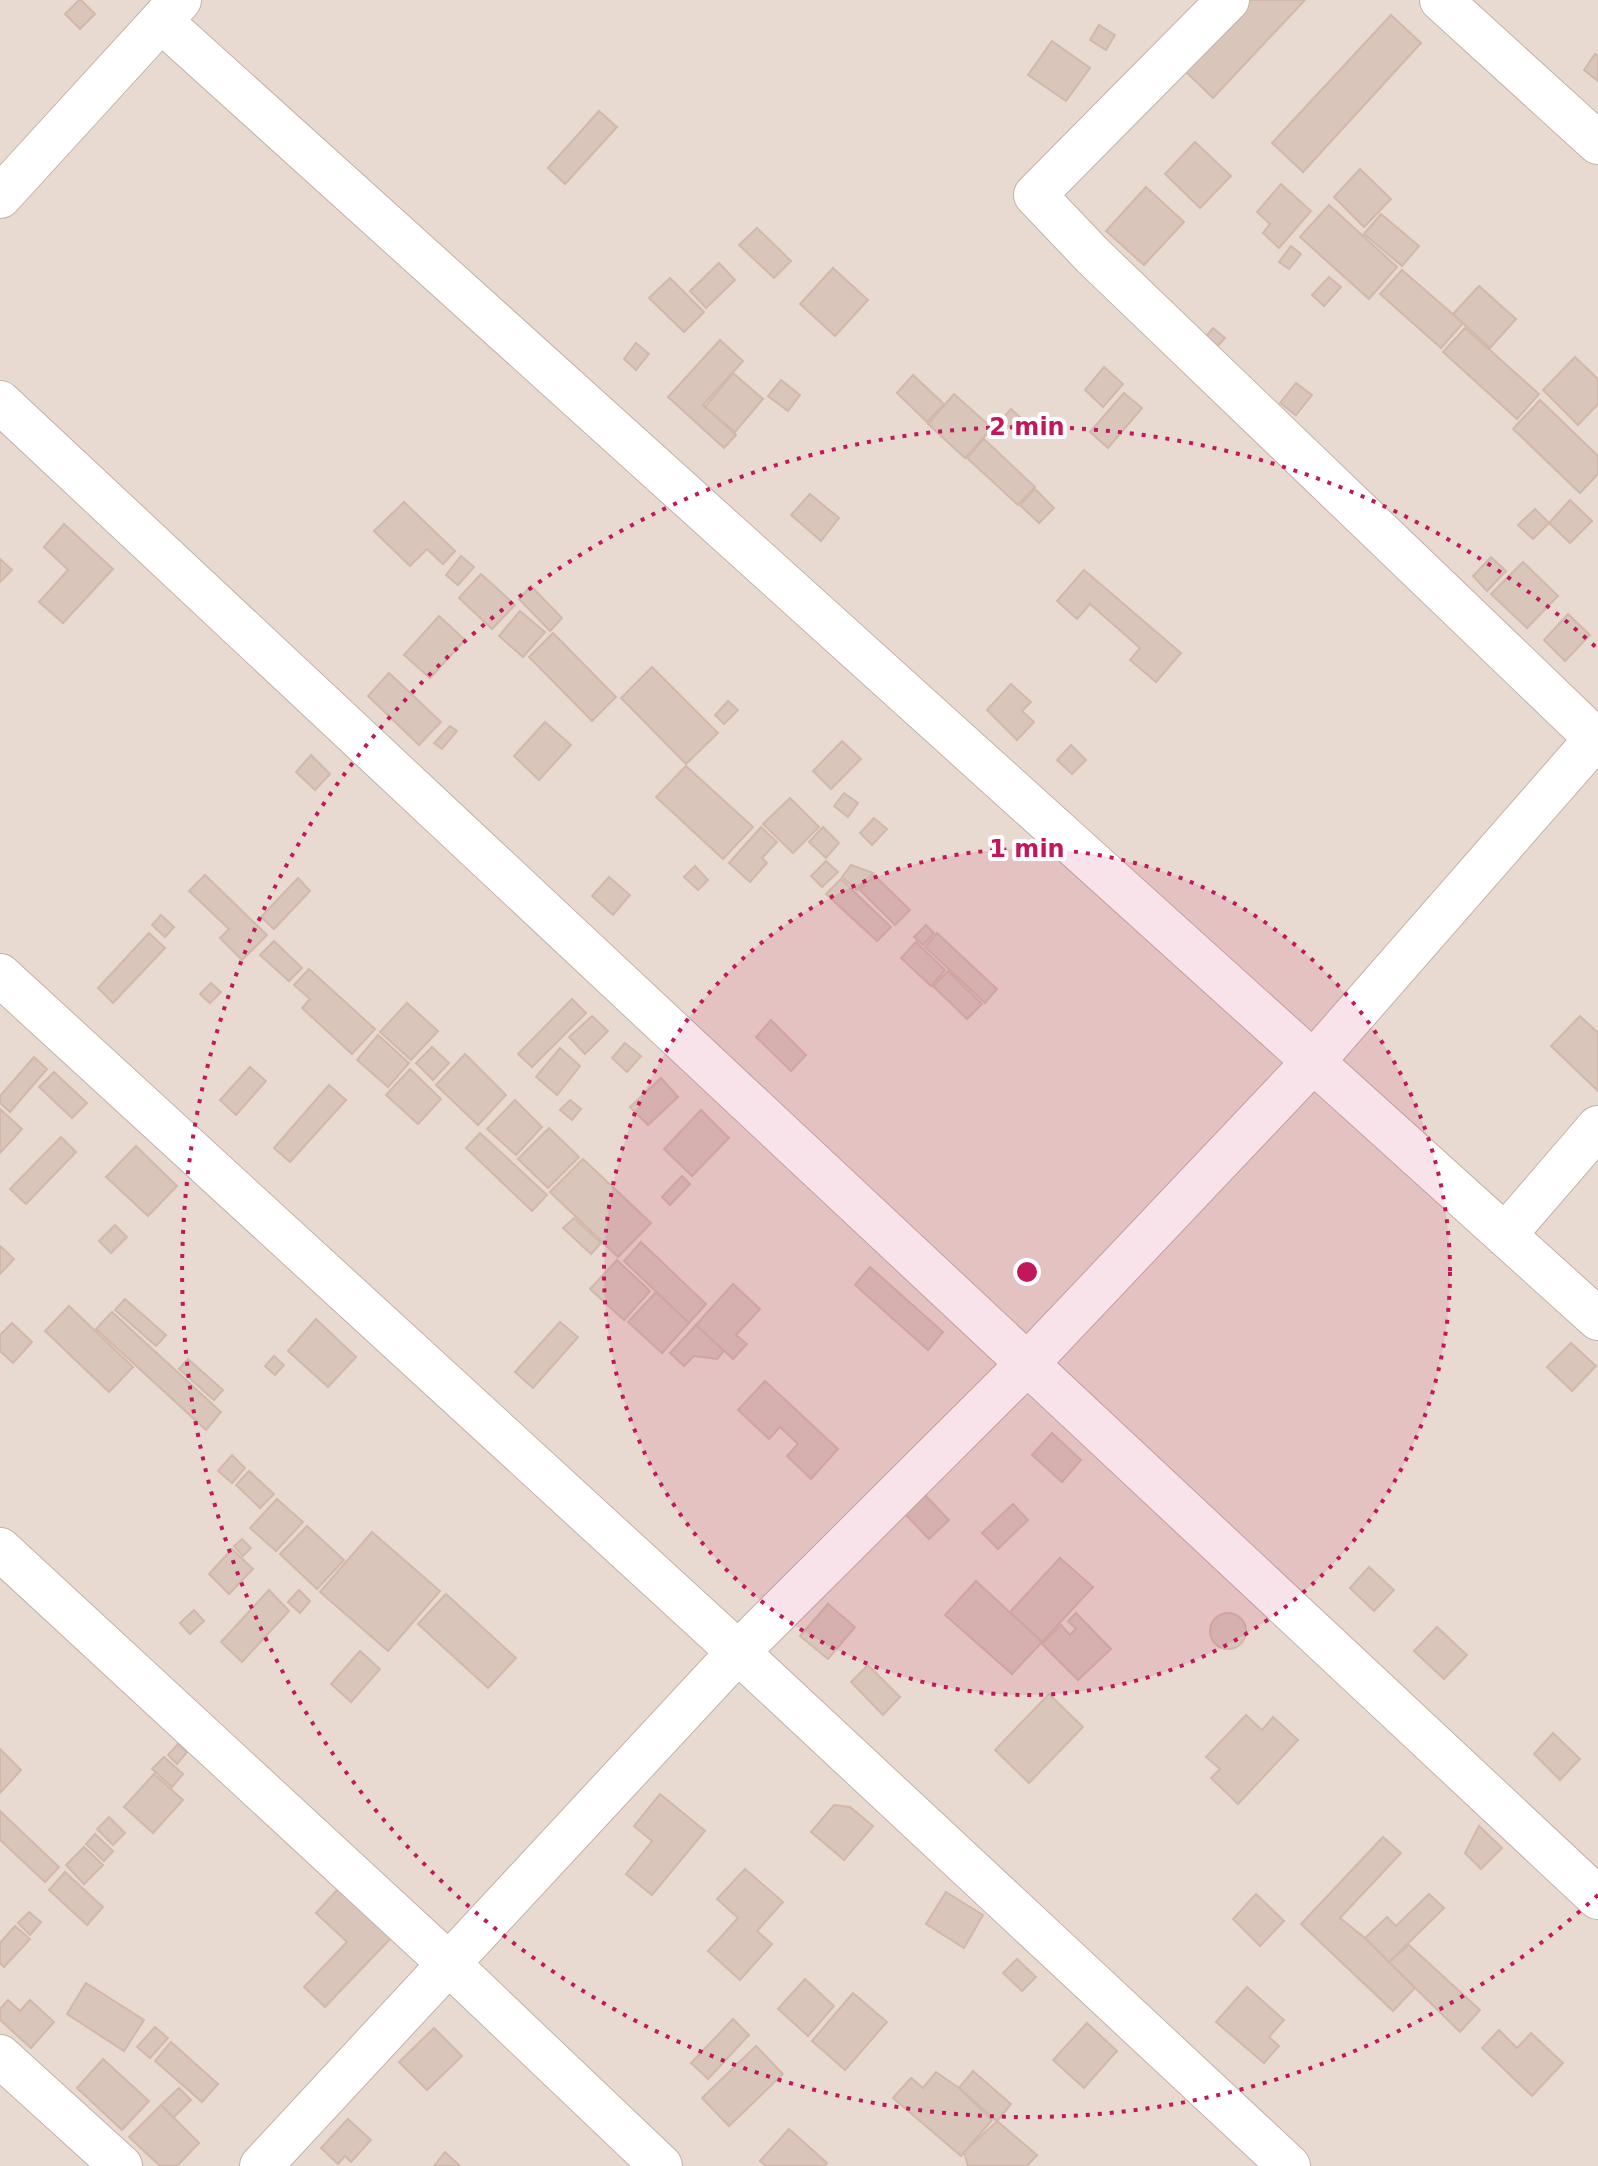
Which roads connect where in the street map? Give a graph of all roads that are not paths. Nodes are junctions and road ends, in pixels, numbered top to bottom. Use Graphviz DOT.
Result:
graph roads {
  1 [pos="1228,0"];
  2 [pos="1441,0"];
  3 [pos="170,10"];
  4 [pos="1598,143"];
  5 [pos="0,197"];
  6 [pos="0,402"];
  7 [pos="1597,739"];
  8 [pos="0,975"];
  9 [pos="1313,1062"];
  10 [pos="1598,1127"];
  11 [pos="1505,1235"];
  12 [pos="1598,1319"];
  13 [pos="1027,1364"];
  14 [pos="0,1549"];
  15 [pos="738,1652"];
  16 [pos="1598,1898"];
  17 [pos="449,1964"];
  18 [pos="0,2056"];
  19 [pos="121,2166"];
  20 [pos="261,2166"];
  21 [pos="661,2166"];
  22 [pos="1289,2166"];
  1 -- 7 [label="street"];
  2 -- 4 [label="street"];
  3 -- 5 [label="street"];
  3 -- 9 [label="street"];
  6 -- 13 [label="street"];
  7 -- 9 [label="street"];
  8 -- 15 [label="street"];
  9 -- 11 [label="street"];
  9 -- 13 [label="street"];
  10 -- 11 [label="street"];
  11 -- 12 [label="street"];
  13 -- 15 [label="street"];
  13 -- 16 [label="street"];
  14 -- 17 [label="street"];
  15 -- 17 [label="street"];
  15 -- 22 [label="street"];
  17 -- 20 [label="street"];
  17 -- 21 [label="street"];
  18 -- 19 [label="street"];
}
